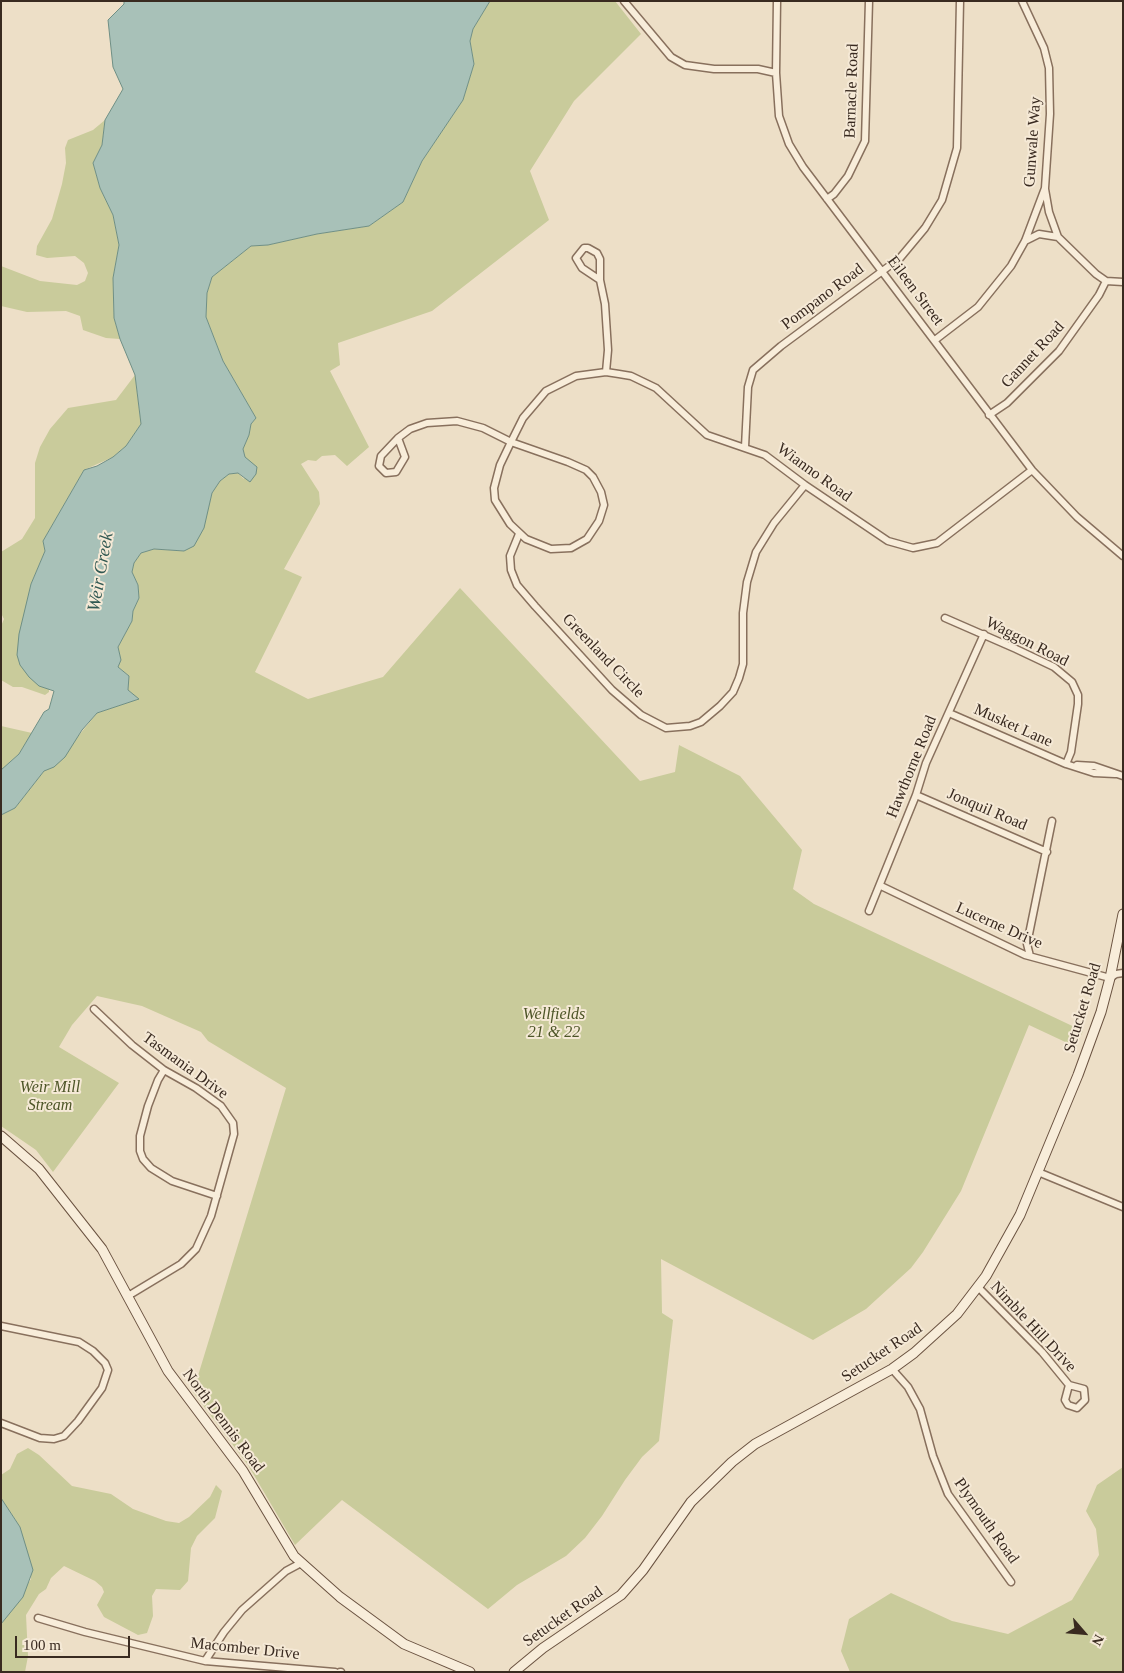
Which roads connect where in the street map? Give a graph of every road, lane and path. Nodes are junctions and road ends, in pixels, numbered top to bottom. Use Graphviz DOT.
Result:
graph roads {
  1 [pos="624,1"];
  2 [pos="776,1"];
  3 [pos="869,1"];
  4 [pos="960,1"];
  5 [pos="1022,1"];
  6 [pos="776,73"];
  7 [pos="1045,188"];
  8 [pos="827,199"];
  9 [pos="1058,237"];
  10 [pos="1025,241"];
  11 [pos="882,270"];
  12 [pos="600,280"];
  13 [pos="1106,280"];
  14 [pos="1123,282"];
  15 [pos="935,340"];
  16 [pos="606,372"];
  17 [pos="989,415"];
  18 [pos="398,438"];
  19 [pos="511,442"];
  20 [pos="745,448"];
  21 [pos="1032,470"];
  22 [pos="805,485"];
  23 [pos="519,534"];
  24 [pos="1123,556"];
  25 [pos="945,618"];
  26 [pos="984,634"];
  27 [pos="949,713"];
  28 [pos="1066,764"];
  29 [pos="1123,776"];
  30 [pos="916,795"];
  31 [pos="1052,821"];
  32 [pos="1047,852"];
  33 [pos="881,886"];
  34 [pos="869,912"];
  35 [pos="1123,914"];
  36 [pos="1030,956"];
  37 [pos="1123,973"];
  38 [pos="1110,978"];
  39 [pos="94,1009"];
  40 [pos="164,1070"];
  41 [pos="1,1136"];
  42 [pos="1038,1172"];
  43 [pos="217,1196"];
  44 [pos="1123,1207"];
  45 [pos="978,1287"];
  46 [pos="128,1296"];
  47 [pos="1,1326"];
  48 [pos="892,1369"];
  49 [pos="1069,1385"];
  50 [pos="1,1423"];
  51 [pos="301,1563"];
  52 [pos="1010,1582"];
  53 [pos="38,1618"];
  54 [pos="205,1661"];
  55 [pos="335,1672"];
  56 [pos="470,1672"];
  57 [pos="514,1672"];
  1 -- 6 [label="street"];
  2 -- 6 [label="street, Eileen Street"];
  3 -- 8 [label="street, Barnacle Road"];
  4 -- 11 [label="street, Pompano Road"];
  5 -- 7 [label="street, Gunwale Way"];
  6 -- 8 [label="street, Eileen Street"];
  7 -- 9 [label="street"];
  7 -- 10 [label="street, Gunwale Way"];
  8 -- 11 [label="street, Eileen Street"];
  9 -- 10 [label="street"];
  9 -- 13 [label="street"];
  10 -- 15 [label="street, Gunwale Way"];
  11 -- 15 [label="street, Eileen Street"];
  11 -- 20 [label="street, Pompano Road"];
  12 -- 12 [label="street"];
  12 -- 16 [label="street"];
  13 -- 14 [label="street"];
  13 -- 17 [label="street, Gannet Road"];
  15 -- 17 [label="street, Eileen Street"];
  16 -- 19 [label="street, Wianno Road"];
  16 -- 20 [label="street, Wianno Road"];
  17 -- 21 [label="street, Eileen Street"];
  18 -- 18 [label="street, Wianno Road"];
  18 -- 19 [label="street, Wianno Road"];
  19 -- 23 [label="street, Wianno Road"];
  19 -- 23 [label="street, Wianno Road"];
  20 -- 22 [label="street, Wianno Road"];
  21 -- 22 [label="street, Wianno Road"];
  21 -- 24 [label="street, Eileen Street"];
  22 -- 23 [label="street, Greenland Circle"];
  25 -- 26 [label="street, Waggon Road"];
  26 -- 27 [label="street, Hawthorne Road"];
  26 -- 28 [label="street, Waggon Road"];
  27 -- 28 [label="street, Musket Lane"];
  27 -- 30 [label="street, Hawthorne Road"];
  28 -- 29 [label="street, Musket Lane"];
  30 -- 32 [label="street, Jonquil Road"];
  30 -- 33 [label="street, Hawthorne Road"];
  31 -- 32 [label="street"];
  32 -- 36 [label="street"];
  33 -- 34 [label="street, Hawthorne Road"];
  33 -- 36 [label="street, Lucerne Drive"];
  35 -- 38 [label="main road, Setucket Road"];
  36 -- 38 [label="street, Lucerne Drive"];
  37 -- 38 [label="street"];
  38 -- 42 [label="main road, Setucket Road"];
  39 -- 40 [label="street, Tasmania Drive"];
  40 -- 43 [label="street, Tasmania Drive"];
  40 -- 43 [label="street"];
  41 -- 46 [label="main road, North Dennis Road"];
  42 -- 44 [label="street"];
  42 -- 45 [label="main road, Setucket Road"];
  43 -- 46 [label="street, Tasmania Drive"];
  45 -- 48 [label="main road, Setucket Road"];
  45 -- 49 [label="street, Nimble Hill Drive"];
  46 -- 51 [label="main road, North Dennis Road"];
  47 -- 50 [label="street"];
  48 -- 52 [label="street, Plymouth Road"];
  48 -- 57 [label="main road, Setucket Road"];
  51 -- 54 [label="street"];
  51 -- 56 [label="main road, North Dennis Road"];
  53 -- 54 [label="street, Macomber Drive"];
  54 -- 55 [label="street, Macomber Drive"];
}
